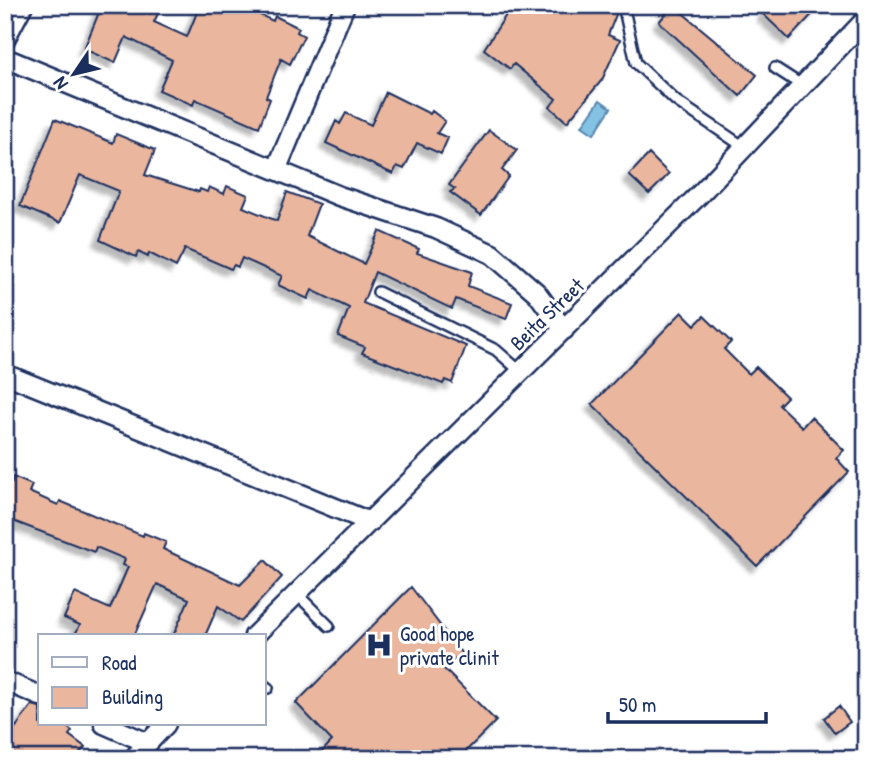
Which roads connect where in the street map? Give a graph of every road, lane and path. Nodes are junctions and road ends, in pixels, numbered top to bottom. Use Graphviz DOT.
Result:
graph roads {
  1 [pos="23,5"];
  2 [pos="345,5"];
  3 [pos="623,5"];
  4 [pos="866,19"];
  5 [pos="5,39"];
  6 [pos="5,58"];
  7 [pos="775,68"];
  8 [pos="803,86"];
  9 [pos="744,147"];
  10 [pos="276,168"];
  11 [pos="377,292"];
  12 [pos="564,330"];
  13 [pos="521,372"];
  14 [pos="5,374"];
  15 [pos="370,522"];
  16 [pos="297,594"];
  17 [pos="329,626"];
  18 [pos="256,634"];
  19 [pos="5,681"];
  20 [pos="38,695"];
  21 [pos="109,726"];
  22 [pos="164,726"];
  23 [pos="148,743"];
  24 [pos="133,759"];
  1 -- 5 [label="street"];
  2 -- 10 [label="street"];
  3 -- 9 [label="lane"];
  4 -- 8 [label="street, Beita Street"];
  6 -- 10 [label="street"];
  7 -- 8 [label="lane"];
  8 -- 9 [label="street, Beita Street"];
  9 -- 12 [label="street, Beita Street"];
  10 -- 12 [label="street"];
  11 -- 13 [label="lane"];
  12 -- 13 [label="street, Beita Street"];
  13 -- 15 [label="street, Beita Street"];
  14 -- 15 [label="street"];
  15 -- 16 [label="street, Beita Street"];
  16 -- 17 [label="lane"];
  16 -- 18 [label="street, Beita Street"];
  19 -- 20 [label="street"];
  21 -- 23 [label="street"];
  22 -- 23 [label="street"];
  23 -- 24 [label="street"];
}
